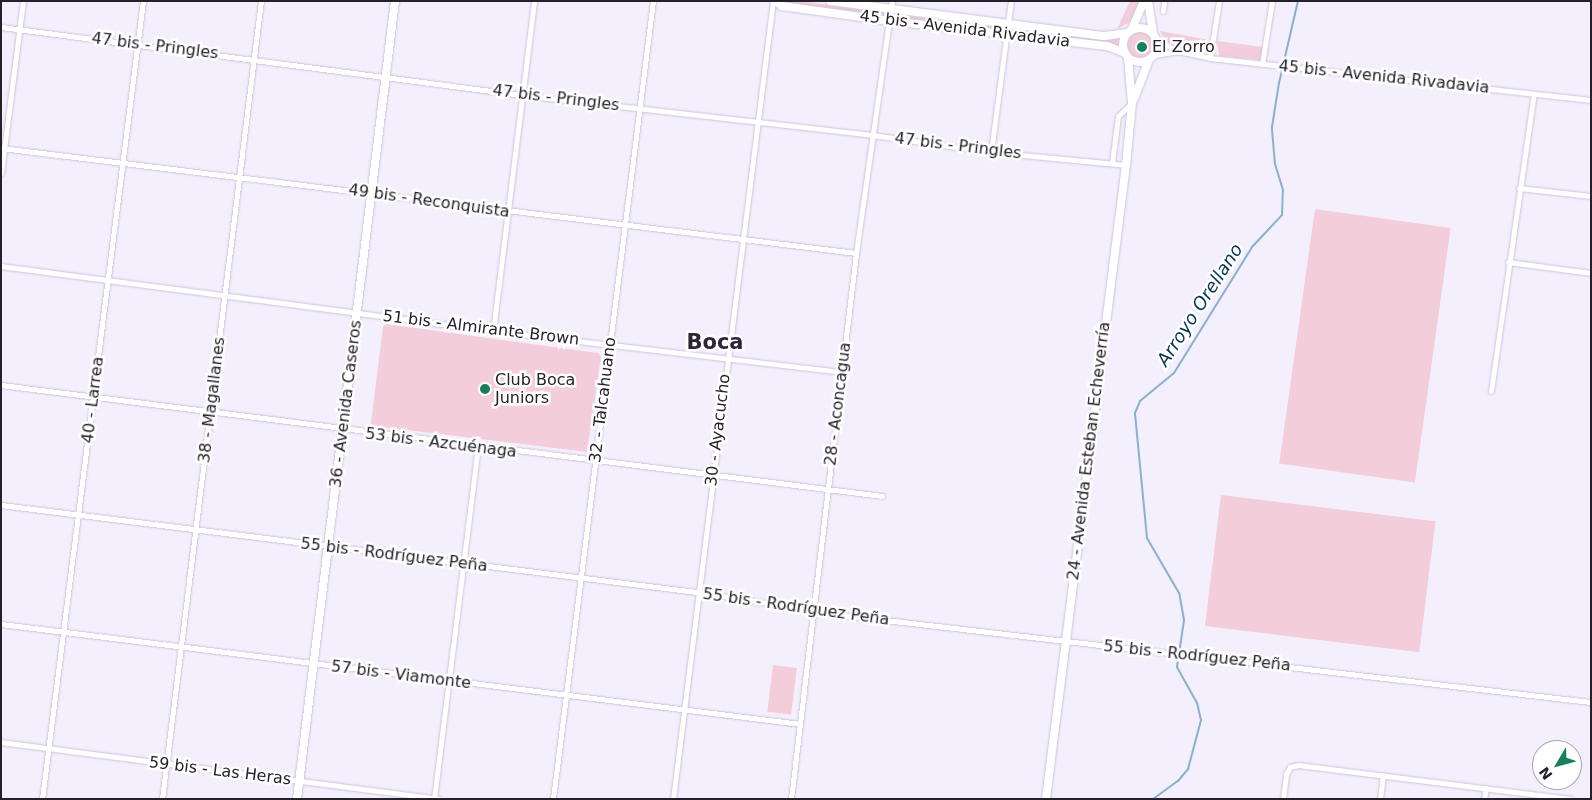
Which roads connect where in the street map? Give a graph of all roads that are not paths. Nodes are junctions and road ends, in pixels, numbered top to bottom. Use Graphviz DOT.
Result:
graph roads {
  1 [pos="23,1"];
  2 [pos="143,1"];
  3 [pos="261,1"];
  4 [pos="534,1"];
  5 [pos="652,1"];
  6 [pos="774,1"];
  7 [pos="830,1"];
  8 [pos="1011,1"];
  9 [pos="1144,1"];
  10 [pos="1148,1"];
  11 [pos="1164,1"];
  12 [pos="1219,1"];
  13 [pos="1272,1"];
  14 [pos="396,4"];
  15 [pos="892,6"];
  16 [pos="1163,11"];
  17 [pos="890,21"];
  18 [pos="1008,24"];
  19 [pos="1,27"];
  20 [pos="20,30"];
  21 [pos="1130,31"];
  22 [pos="1008,34"];
  23 [pos="1154,36"];
  24 [pos="138,45"];
  25 [pos="1178,52"];
  26 [pos="1126,55"];
  27 [pos="1152,57"];
  28 [pos="254,58"];
  29 [pos="1210,58"];
  30 [pos="1262,64"];
  31 [pos="388,77"];
  32 [pos="1534,94"];
  33 [pos="522,95"];
  34 [pos="1591,100"];
  35 [pos="1132,103"];
  36 [pos="640,108"];
  37 [pos="756,122"];
  38 [pos="872,135"];
  39 [pos="3,148"];
  40 [pos="991,152"];
  41 [pos="124,162"];
  42 [pos="1112,163"];
  43 [pos="1126,165"];
  44 [pos="1,173"];
  45 [pos="240,177"];
  46 [pos="1519,188"];
  47 [pos="374,193"];
  48 [pos="1591,196"];
  49 [pos="507,211"];
  50 [pos="624,226"];
  51 [pos="741,239"];
  52 [pos="856,253"];
  53 [pos="1508,262"];
  54 [pos="1,266"];
  55 [pos="1591,273"];
  56 [pos="107,280"];
  57 [pos="225,294"];
  58 [pos="358,312"];
  59 [pos="493,331"];
  60 [pos="610,344"];
  61 [pos="727,358"];
  62 [pos="842,372"];
  63 [pos="1,386"];
  64 [pos="1491,391"];
  65 [pos="94,397"];
  66 [pos="211,410"];
  67 [pos="343,431"];
  68 [pos="478,447"];
  69 [pos="595,461"];
  70 [pos="712,475"];
  71 [pos="828,491"];
  72 [pos="882,496"];
  73 [pos="1,504"];
  74 [pos="78,514"];
  75 [pos="196,530"];
  76 [pos="327,547"];
  77 [pos="464,564"];
  78 [pos="580,579"];
  79 [pos="698,592"];
  80 [pos="814,610"];
  81 [pos="1,624"];
  82 [pos="63,632"];
  83 [pos="1065,642"];
  84 [pos="180,648"];
  85 [pos="315,665"];
  86 [pos="449,680"];
  87 [pos="567,695"];
  88 [pos="1591,702"];
  89 [pos="685,710"];
  90 [pos="800,724"];
  91 [pos="1,742"];
  92 [pos="48,748"];
  93 [pos="166,765"];
  94 [pos="1383,775"];
  95 [pos="299,781"];
  96 [pos="1486,788"];
  97 [pos="434,798"];
  98 [pos="42,799"];
  99 [pos="162,799"];
  100 [pos="297,799"];
  101 [pos="439,799"];
  102 [pos="553,799"];
  103 [pos="673,799"];
  104 [pos="791,799"];
  105 [pos="1046,799"];
  106 [pos="1283,799"];
  107 [pos="1380,799"];
  108 [pos="1484,799"];
  109 [pos="1571,799"];
  1 -- 20 [label="street"];
  2 -- 24 [label="street, 40 - Larrea"];
  3 -- 28 [label="street, 38 - Magallanes"];
  4 -- 33 [label="street"];
  5 -- 36 [label="street, 32 - Talcahuano"];
  6 -- 17 [label="main road, 45 bis - Avenida Rivadavia"];
  6 -- 37 [label="street, 30 - Ayacucho"];
  7 -- 15 [label="main road, 45 bis - Avenida Rivadavia"];
  8 -- 18 [label="street"];
  9 -- 21 [label="main road"];
  10 -- 23 [label="main road"];
  11 -- 16 [label="street"];
  12 -- 29 [label="street"];
  13 -- 30 [label="street"];
  14 -- 31 [label="main road, 36 - Avenida Caseros"];
  15 -- 17 [label="street, 28 - Aconcagua"];
  15 -- 18 [label="main road, 45 bis - Avenida Rivadavia"];
  17 -- 22 [label="main road, 45 bis - Avenida Rivadavia"];
  17 -- 38 [label="street, 28 - Aconcagua"];
  18 -- 21 [label="main road, 45 bis - Avenida Rivadavia"];
  18 -- 22 [label="street"];
  19 -- 20 [label="street, 47 bis - Pringles"];
  20 -- 24 [label="street, 47 bis - Pringles"];
  20 -- 39 [label="street"];
  21 -- 23 [label="main road"];
  21 -- 26 [label="main road"];
  22 -- 26 [label="main road, 45 bis - Avenida Rivadavia"];
  22 -- 40 [label="street"];
  23 -- 25 [label="street, 45 bis - Avenida Rivadavia"];
  23 -- 27 [label="main road"];
  24 -- 28 [label="street, 47 bis - Pringles"];
  24 -- 41 [label="street, 40 - Larrea"];
  25 -- 27 [label="street, 45 bis - Avenida Rivadavia"];
  25 -- 29 [label="street, 45 bis - Avenida Rivadavia"];
  26 -- 27 [label="main road"];
  26 -- 35 [label="main road, 24 - Avenida Esteban Echeverría"];
  27 -- 35 [label="main road, 24 - Avenida Esteban Echeverría"];
  28 -- 31 [label="street, 47 bis - Pringles"];
  28 -- 45 [label="street, 38 - Magallanes"];
  29 -- 30 [label="street, 45 bis - Avenida Rivadavia"];
  30 -- 32 [label="street, 45 bis - Avenida Rivadavia"];
  31 -- 33 [label="street, 47 bis - Pringles"];
  31 -- 47 [label="main road, 36 - Avenida Caseros"];
  32 -- 34 [label="street, 45 bis - Avenida Rivadavia"];
  32 -- 46 [label="street"];
  33 -- 36 [label="street, 47 bis - Pringles"];
  33 -- 49 [label="street"];
  35 -- 42 [label="street, 24 - Avenida Esteban Echeverría"];
  35 -- 43 [label="main road, 24 - Avenida Esteban Echeverría"];
  36 -- 37 [label="street, 47 bis - Pringles"];
  36 -- 50 [label="street, 32 - Talcahuano"];
  37 -- 38 [label="street, 47 bis - Pringles"];
  37 -- 51 [label="street, 30 - Ayacucho"];
  38 -- 40 [label="street, 47 bis - Pringles"];
  38 -- 52 [label="street, 28 - Aconcagua"];
  39 -- 41 [label="street, 49 bis - Reconquista"];
  39 -- 44 [label="street"];
  40 -- 42 [label="street, 47 bis - Pringles"];
  41 -- 45 [label="street, 49 bis - Reconquista"];
  41 -- 56 [label="street, 40 - Larrea"];
  42 -- 43 [label="street, 47 bis - Pringles"];
  43 -- 83 [label="main road, 24 - Avenida Esteban Echeverría"];
  45 -- 47 [label="street, 49 bis - Reconquista"];
  45 -- 57 [label="street, 38 - Magallanes"];
  46 -- 48 [label="street"];
  46 -- 53 [label="street"];
  47 -- 49 [label="street, 49 bis - Reconquista"];
  47 -- 58 [label="main road, 36 - Avenida Caseros"];
  49 -- 50 [label="street, 49 bis - Reconquista"];
  49 -- 59 [label="street"];
  50 -- 51 [label="street, 49 bis - Reconquista"];
  50 -- 60 [label="street, 32 - Talcahuano"];
  51 -- 52 [label="street, 49 bis - Reconquista"];
  51 -- 61 [label="street, 30 - Ayacucho"];
  52 -- 62 [label="street, 28 - Aconcagua"];
  53 -- 55 [label="street"];
  53 -- 64 [label="street"];
  54 -- 56 [label="street, 51 bis - Almirante Brown"];
  56 -- 57 [label="street, 51 bis - Almirante Brown"];
  56 -- 65 [label="street, 40 - Larrea"];
  57 -- 58 [label="street, 51 bis - Almirante Brown"];
  57 -- 66 [label="street, 38 - Magallanes"];
  58 -- 59 [label="street, 51 bis - Almirante Brown"];
  58 -- 67 [label="main road, 36 - Avenida Caseros"];
  59 -- 60 [label="street, 51 bis - Almirante Brown"];
  60 -- 61 [label="street, 51 bis - Almirante Brown"];
  60 -- 69 [label="street, 32 - Talcahuano"];
  61 -- 62 [label="street, 51 bis - Almirante Brown"];
  61 -- 70 [label="street, 30 - Ayacucho"];
  62 -- 71 [label="street, 28 - Aconcagua"];
  63 -- 65 [label="street, 53 bis - Azcuénaga"];
  65 -- 66 [label="street, 53 bis - Azcuénaga"];
  65 -- 74 [label="street, 40 - Larrea"];
  66 -- 67 [label="street, 53 bis - Azcuénaga"];
  66 -- 75 [label="street, 38 - Magallanes"];
  67 -- 68 [label="street, 53 bis - Azcuénaga"];
  67 -- 76 [label="main road, 36 - Avenida Caseros"];
  68 -- 69 [label="street, 53 bis - Azcuénaga"];
  68 -- 77 [label="street"];
  69 -- 70 [label="street, 53 bis - Azcuénaga"];
  69 -- 78 [label="street, 32 - Talcahuano"];
  70 -- 71 [label="street, 53 bis - Azcuénaga"];
  70 -- 79 [label="street, 30 - Ayacucho"];
  71 -- 72 [label="street, 53 bis - Azcuénaga"];
  71 -- 80 [label="street, 28 - Aconcagua"];
  73 -- 74 [label="street, 55 bis - Rodríguez Peña"];
  74 -- 75 [label="street, 55 bis - Rodríguez Peña"];
  74 -- 82 [label="street, 40 - Larrea"];
  75 -- 76 [label="street, 55 bis - Rodríguez Peña"];
  75 -- 84 [label="street, 38 - Magallanes"];
  76 -- 77 [label="street, 55 bis - Rodríguez Peña"];
  76 -- 85 [label="main road, 36 - Avenida Caseros"];
  77 -- 78 [label="street, 55 bis - Rodríguez Peña"];
  77 -- 86 [label="street"];
  78 -- 79 [label="street, 55 bis - Rodríguez Peña"];
  78 -- 87 [label="street, 32 - Talcahuano"];
  79 -- 80 [label="street, 55 bis - Rodríguez Peña"];
  79 -- 89 [label="street, 30 - Ayacucho"];
  80 -- 83 [label="street, 55 bis - Rodríguez Peña"];
  80 -- 90 [label="street, 28 - Aconcagua"];
  81 -- 82 [label="street, 57 bis - Viamonte"];
  82 -- 84 [label="street, 57 bis - Viamonte"];
  82 -- 92 [label="street, 40 - Larrea"];
  83 -- 88 [label="street, 55 bis - Rodríguez Peña"];
  83 -- 105 [label="main road, 24 - Avenida Esteban Echeverría"];
  84 -- 85 [label="street, 57 bis - Viamonte"];
  84 -- 93 [label="street, 38 - Magallanes"];
  85 -- 86 [label="street, 57 bis - Viamonte"];
  85 -- 95 [label="main road, 36 - Avenida Caseros"];
  86 -- 87 [label="street, 57 bis - Viamonte"];
  86 -- 97 [label="street"];
  87 -- 89 [label="street, 57 bis - Viamonte"];
  87 -- 102 [label="street, 32 - Talcahuano"];
  89 -- 90 [label="street, 57 bis - Viamonte"];
  89 -- 103 [label="street, 30 - Ayacucho"];
  90 -- 104 [label="street, 28 - Aconcagua"];
  91 -- 92 [label="street, 59 bis - Las Heras"];
  92 -- 93 [label="street, 59 bis - Las Heras"];
  92 -- 98 [label="street, 40 - Larrea"];
  93 -- 95 [label="street, 59 bis - Las Heras"];
  93 -- 99 [label="street, 38 - Magallanes"];
  94 -- 96 [label="street"];
  94 -- 106 [label="street"];
  94 -- 107 [label="street"];
  95 -- 97 [label="street, 59 bis - Las Heras"];
  95 -- 100 [label="main road, 36 - Avenida Caseros"];
  96 -- 108 [label="street"];
  96 -- 109 [label="street"];
  97 -- 101 [label="street, 59 bis - Las Heras"];
}
